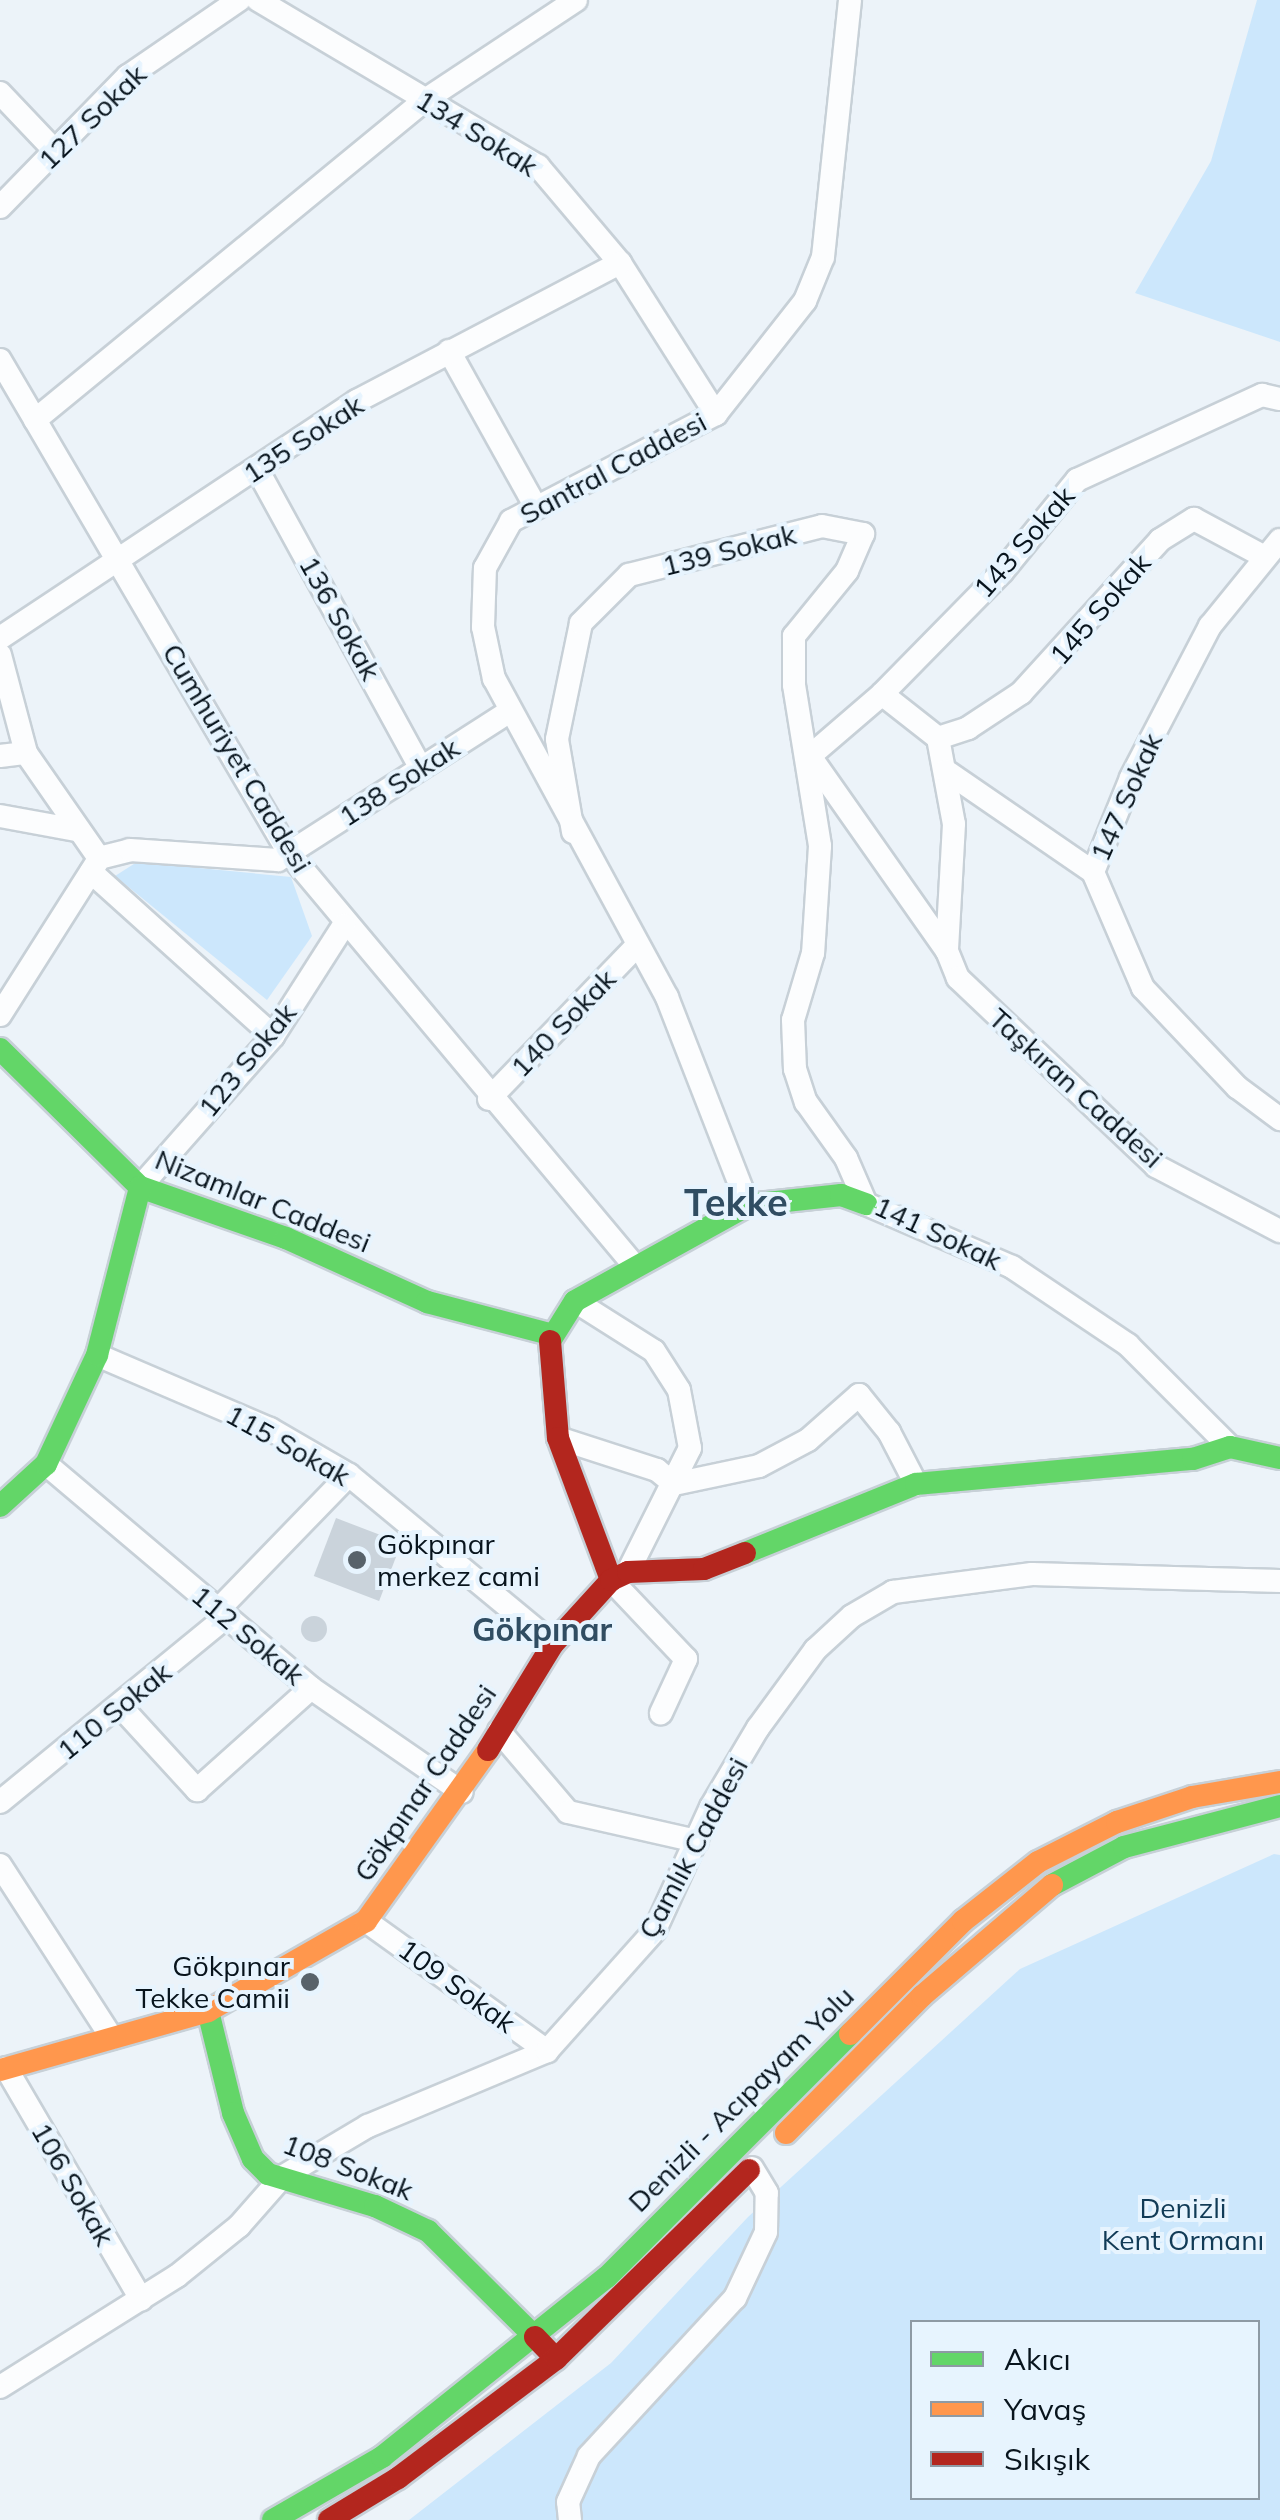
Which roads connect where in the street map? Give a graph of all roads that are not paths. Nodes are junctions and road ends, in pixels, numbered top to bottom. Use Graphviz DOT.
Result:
graph roads {
  1 [pos="240,0"];
  2 [pos="258,0"];
  3 [pos="576,0"];
  4 [pos="850,0"];
  5 [pos="0,93"];
  6 [pos="425,100"];
  7 [pos="55,151"];
  8 [pos="0,207"];
  9 [pos="620,264"];
  10 [pos="449,352"];
  11 [pos="0,360"];
  12 [pos="1280,399"];
  13 [pos="716,414"];
  14 [pos="36,420"];
  15 [pos="257,469"];
  16 [pos="536,506"];
  17 [pos="1272,548"];
  18 [pos="117,558"];
  19 [pos="0,638"];
  20 [pos="0,655"];
  21 [pos="882,694"];
  22 [pos="510,711"];
  23 [pos="938,738"];
  24 [pos="26,753"];
  25 [pos="0,756"];
  26 [pos="810,756"];
  27 [pos="421,768"];
  28 [pos="946,771"];
  29 [pos="0,816"];
  30 [pos="76,830"];
  31 [pos="573,832"];
  32 [pos="289,852"];
  33 [pos="95,865"];
  34 [pos="1093,872"];
  35 [pos="344,925"];
  36 [pos="636,947"];
  37 [pos="947,951"];
  38 [pos="0,1015"];
  39 [pos="273,1036"];
  40 [pos="0,1048"];
  41 [pos="489,1099"];
  42 [pos="1280,1119"];
  43 [pos="140,1187"];
  44 [pos="748,1204"];
  45 [pos="866,1204"];
  46 [pos="1280,1231"];
  47 [pos="633,1264"];
  48 [pos="575,1301"];
  49 [pos="549,1334"];
  50 [pos="97,1355"];
  51 [pos="558,1438"];
  52 [pos="1230,1447"];
  53 [pos="1280,1458"];
  54 [pos="46,1464"];
  55 [pos="349,1475"];
  56 [pos="674,1484"];
  57 [pos="916,1484"];
  58 [pos="0,1506"];
  59 [pos="619,1576"];
  60 [pos="1280,1581"];
  61 [pos="222,1614"];
  62 [pos="553,1644"];
  63 [pos="311,1688"];
  64 [pos="121,1707"];
  65 [pos="661,1713"];
  66 [pos="500,1731"];
  67 [pos="1280,1782"];
  68 [pos="462,1792"];
  69 [pos="0,1802"];
  70 [pos="1280,1806"];
  71 [pos="697,1842"];
  72 [pos="0,1865"];
  73 [pos="366,1921"];
  74 [pos="208,2011"];
  75 [pos="112,2038"];
  76 [pos="547,2051"];
  77 [pos="3,2069"];
  78 [pos="752,2168"];
  79 [pos="282,2176"];
  80 [pos="140,2299"];
  81 [pos="536,2337"];
  82 [pos="556,2359"];
  83 [pos="0,2387"];
  84 [pos="273,2520"];
  85 [pos="329,2520"];
  86 [pos="570,2520"];
  1 -- 7 [label="street, 127 Sokak"];
  2 -- 6 [label="street, 134 Sokak"];
  3 -- 6 [label="street"];
  4 -- 13 [label="street, Santral Caddesi"];
  5 -- 7 [label="street"];
  6 -- 9 [label="street, 134 Sokak"];
  6 -- 14 [label="street"];
  7 -- 8 [label="street, 127 Sokak"];
  9 -- 10 [label="street, 135 Sokak"];
  9 -- 13 [label="street, 134 Sokak"];
  10 -- 15 [label="street, 135 Sokak"];
  10 -- 16 [label="street"];
  11 -- 14 [label="street, Cumhuriyet Caddesi"];
  12 -- 21 [label="street, 143 Sokak"];
  13 -- 16 [label="street, Santral Caddesi"];
  14 -- 18 [label="street, Cumhuriyet Caddesi"];
  15 -- 18 [label="street, 135 Sokak"];
  15 -- 27 [label="street, 136 Sokak"];
  16 -- 22 [label="street, Santral Caddesi"];
  17 -- 23 [label="street, 145 Sokak"];
  17 -- 34 [label="street, 147 Sokak"];
  18 -- 19 [label="street, 135 Sokak"];
  18 -- 32 [label="street, Cumhuriyet Caddesi"];
  20 -- 24 [label="street"];
  21 -- 23 [label="street"];
  21 -- 26 [label="street, 143 Sokak"];
  22 -- 27 [label="street, 138 Sokak"];
  22 -- 31 [label="street, Santral Caddesi"];
  23 -- 28 [label="street"];
  24 -- 25 [label="street"];
  24 -- 30 [label="street"];
  26 -- 31 [label="street, 139 Sokak"];
  26 -- 37 [label="street, Taşkıran Caddesi"];
  26 -- 45 [label="street, 141 Sokak"];
  27 -- 32 [label="street, 138 Sokak"];
  28 -- 34 [label="street"];
  28 -- 37 [label="street"];
  29 -- 30 [label="street"];
  30 -- 33 [label="street"];
  31 -- 36 [label="street, Santral Caddesi"];
  32 -- 33 [label="street"];
  32 -- 35 [label="street, Cumhuriyet Caddesi"];
  33 -- 38 [label="street"];
  33 -- 39 [label="street"];
  34 -- 42 [label="street, 147 Sokak"];
  35 -- 39 [label="street, 123 Sokak"];
  35 -- 41 [label="street, Cumhuriyet Caddesi"];
  36 -- 41 [label="street, 140 Sokak"];
  36 -- 44 [label="street, Santral Caddesi"];
  37 -- 46 [label="street, Taşkıran Caddesi"];
  39 -- 43 [label="street, 123 Sokak"];
  40 -- 43 [label="main road, Nizamlar Caddesi"];
  41 -- 47 [label="street, Cumhuriyet Caddesi"];
  43 -- 49 [label="main road, Nizamlar Caddesi"];
  43 -- 50 [label="main road"];
  44 -- 45 [label="main road"];
  44 -- 47 [label="main road"];
  45 -- 52 [label="street, 141 Sokak"];
  47 -- 48 [label="main road"];
  48 -- 49 [label="main road"];
  48 -- 56 [label="street"];
  49 -- 51 [label="main road"];
  50 -- 54 [label="main road"];
  50 -- 55 [label="street, 115 Sokak"];
  51 -- 56 [label="street"];
  51 -- 59 [label="main road"];
  52 -- 53 [label="main road"];
  52 -- 57 [label="main road"];
  54 -- 58 [label="main road"];
  54 -- 61 [label="street, 112 Sokak"];
  55 -- 61 [label="street, 110 Sokak"];
  55 -- 62 [label="street, 115 Sokak"];
  56 -- 57 [label="street"];
  56 -- 59 [label="street"];
  57 -- 59 [label="main road"];
  59 -- 62 [label="main road, Gökpınar Caddesi"];
  59 -- 65 [label="street"];
  60 -- 71 [label="street, Çamlık Caddesi"];
  61 -- 63 [label="street, 112 Sokak"];
  61 -- 64 [label="street, 110 Sokak"];
  62 -- 66 [label="main road, Gökpınar Caddesi"];
  63 -- 64 [label="street"];
  63 -- 68 [label="street, 112 Sokak"];
  64 -- 69 [label="street, 110 Sokak"];
  66 -- 68 [label="main road, Gökpınar Caddesi"];
  66 -- 71 [label="street"];
  67 -- 81 [label="main road, Denizli - Acıpayam Yolu"];
  68 -- 73 [label="main road, Gökpınar Caddesi"];
  70 -- 78 [label="main road, Denizli - Acıpayam Yolu"];
  71 -- 76 [label="street, Çamlık Caddesi"];
  72 -- 75 [label="street"];
  73 -- 74 [label="main road, Gökpınar Caddesi"];
  73 -- 76 [label="street, 109 Sokak"];
  74 -- 75 [label="main road, Gökpınar Caddesi"];
  74 -- 79 [label="main road, 108 Sokak"];
  75 -- 77 [label="main road, Gökpınar Caddesi"];
  76 -- 79 [label="street, Çamlık Caddesi"];
  77 -- 80 [label="street, 106 Sokak"];
  78 -- 82 [label="main road, Denizli - Acıpayam Yolu"];
  78 -- 86 [label="street"];
  79 -- 80 [label="street, Çamlık Caddesi"];
  79 -- 81 [label="main road, 108 Sokak"];
  80 -- 83 [label="street, Çamlık Caddesi"];
  81 -- 82 [label="main road, 108 Sokak"];
  81 -- 84 [label="main road, Denizli - Acıpayam Yolu"];
  82 -- 85 [label="main road, Denizli - Acıpayam Yolu"];
}
